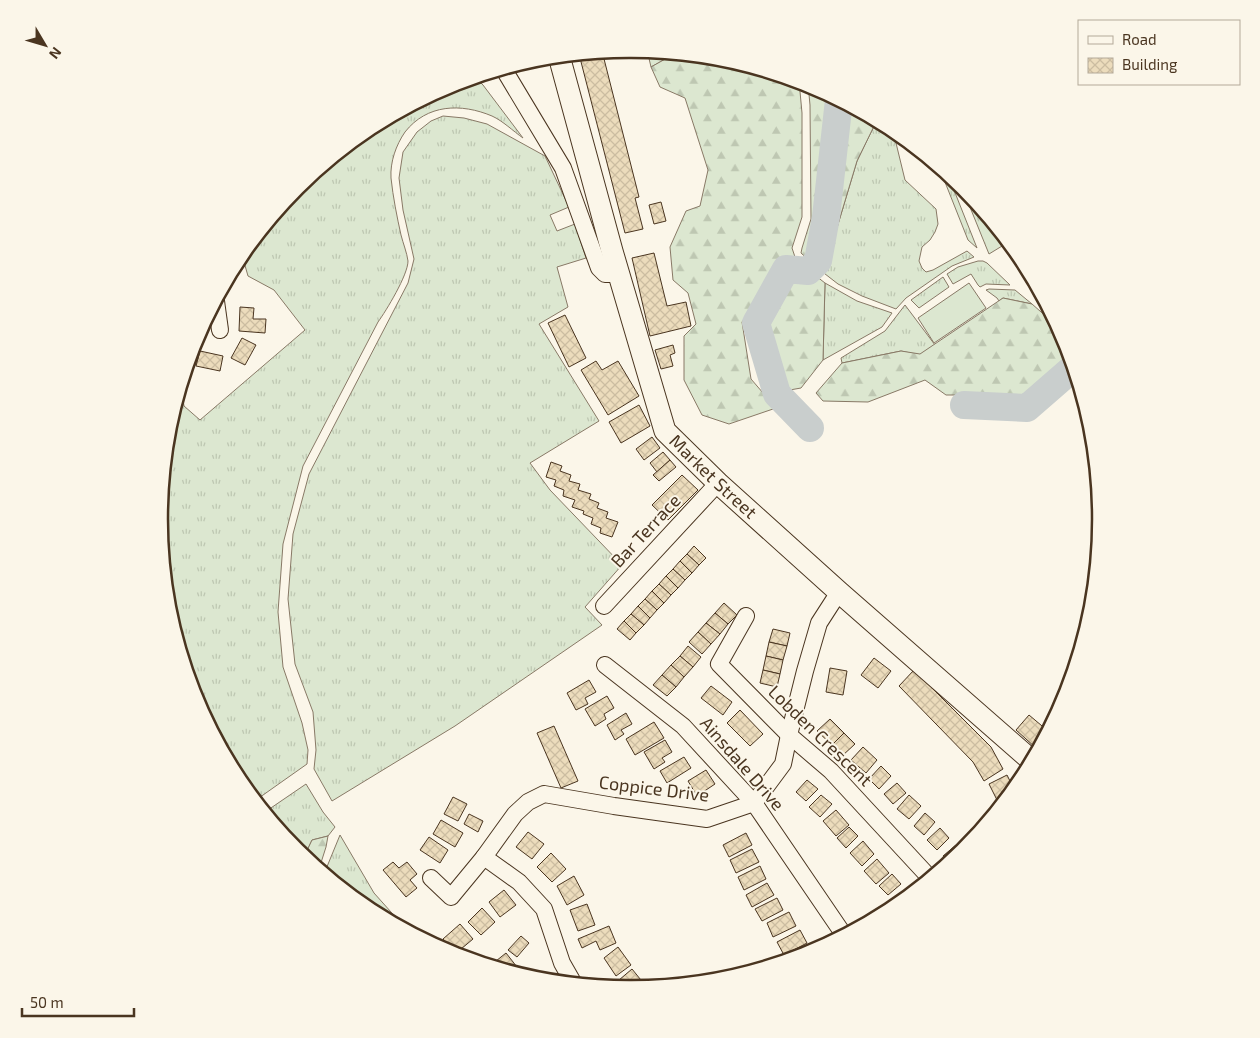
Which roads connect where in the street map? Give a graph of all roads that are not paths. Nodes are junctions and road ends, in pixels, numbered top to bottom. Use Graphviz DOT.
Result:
graph roads {
  1 [pos="561,63"];
  2 [pos="507,74"];
  3 [pos="620,274"];
  4 [pos="218,312"];
  5 [pos="220,330"];
  6 [pos="718,483"];
  7 [pos="839,592"];
  8 [pos="604,606"];
  9 [pos="746,616"];
  10 [pos="605,665"];
  11 [pos="789,735"];
  12 [pos="1026,756"];
  13 [pos="754,803"];
  14 [pos="484,857"];
  15 [pos="925,873"];
  16 [pos="431,878"];
  17 [pos="840,930"];
  18 [pos="570,977"];
  1 -- 3 [label="main road, Market Street"];
  2 -- 3 [label="street"];
  3 -- 6 [label="main road, Market Street"];
  4 -- 5 [label="street"];
  6 -- 7 [label="main road, Market Street"];
  6 -- 8 [label="street, Bar Terrace"];
  7 -- 11 [label="street"];
  7 -- 12 [label="main road, Market Street"];
  9 -- 11 [label="street, Lobden Crescent"];
  10 -- 13 [label="street, Ainsdale Drive"];
  11 -- 13 [label="street"];
  11 -- 15 [label="street, Lobden Crescent"];
  13 -- 14 [label="street, Coppice Drive"];
  13 -- 17 [label="street, Ainsdale Drive"];
  14 -- 16 [label="street, Coppice Drive"];
  14 -- 18 [label="street"];
}
